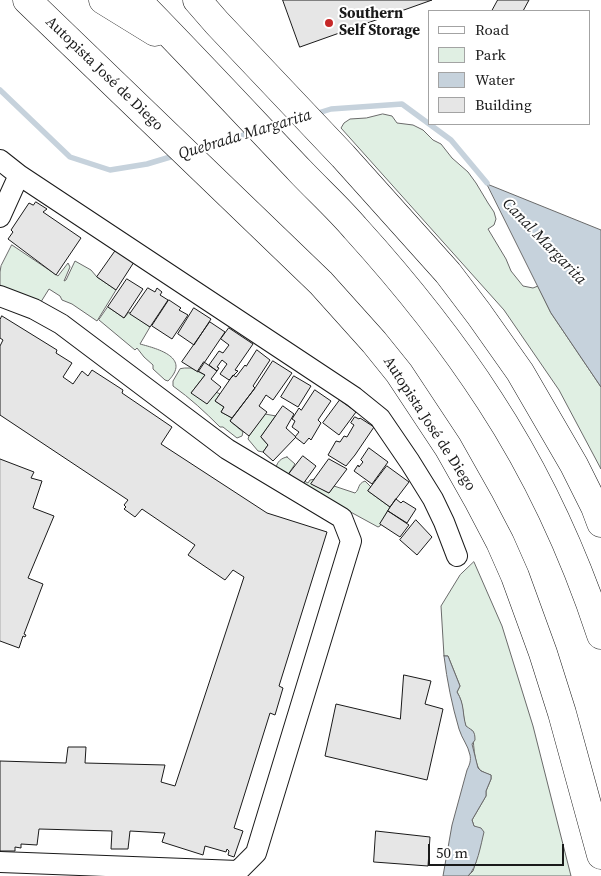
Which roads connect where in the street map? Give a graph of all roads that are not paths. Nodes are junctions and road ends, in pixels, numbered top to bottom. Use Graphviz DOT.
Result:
graph roads {
  1 [pos="27,0"];
  2 [pos="103,0"];
  3 [pos="138,0"];
  4 [pos="197,0"];
  5 [pos="208,0"];
  6 [pos="188,52"];
  7 [pos="253,61"];
  8 [pos="0,160"];
  9 [pos="19,175"];
  10 [pos="0,217"];
  11 [pos="0,296"];
  12 [pos="601,523"];
  13 [pos="457,556"];
  14 [pos="601,635"];
  15 [pos="601,855"];
  16 [pos="0,862"];
  1 -- 15 [label="highway, Autopista José de Diego"];
  2 -- 6 [label="highway"];
  3 -- 6 [label="highway"];
  4 -- 7 [label="highway"];
  5 -- 7 [label="highway"];
  6 -- 14 [label="highway"];
  7 -- 12 [label="highway"];
  8 -- 9 [label="street"];
  9 -- 10 [label="street"];
  9 -- 13 [label="street"];
  11 -- 16 [label="street"];
}
